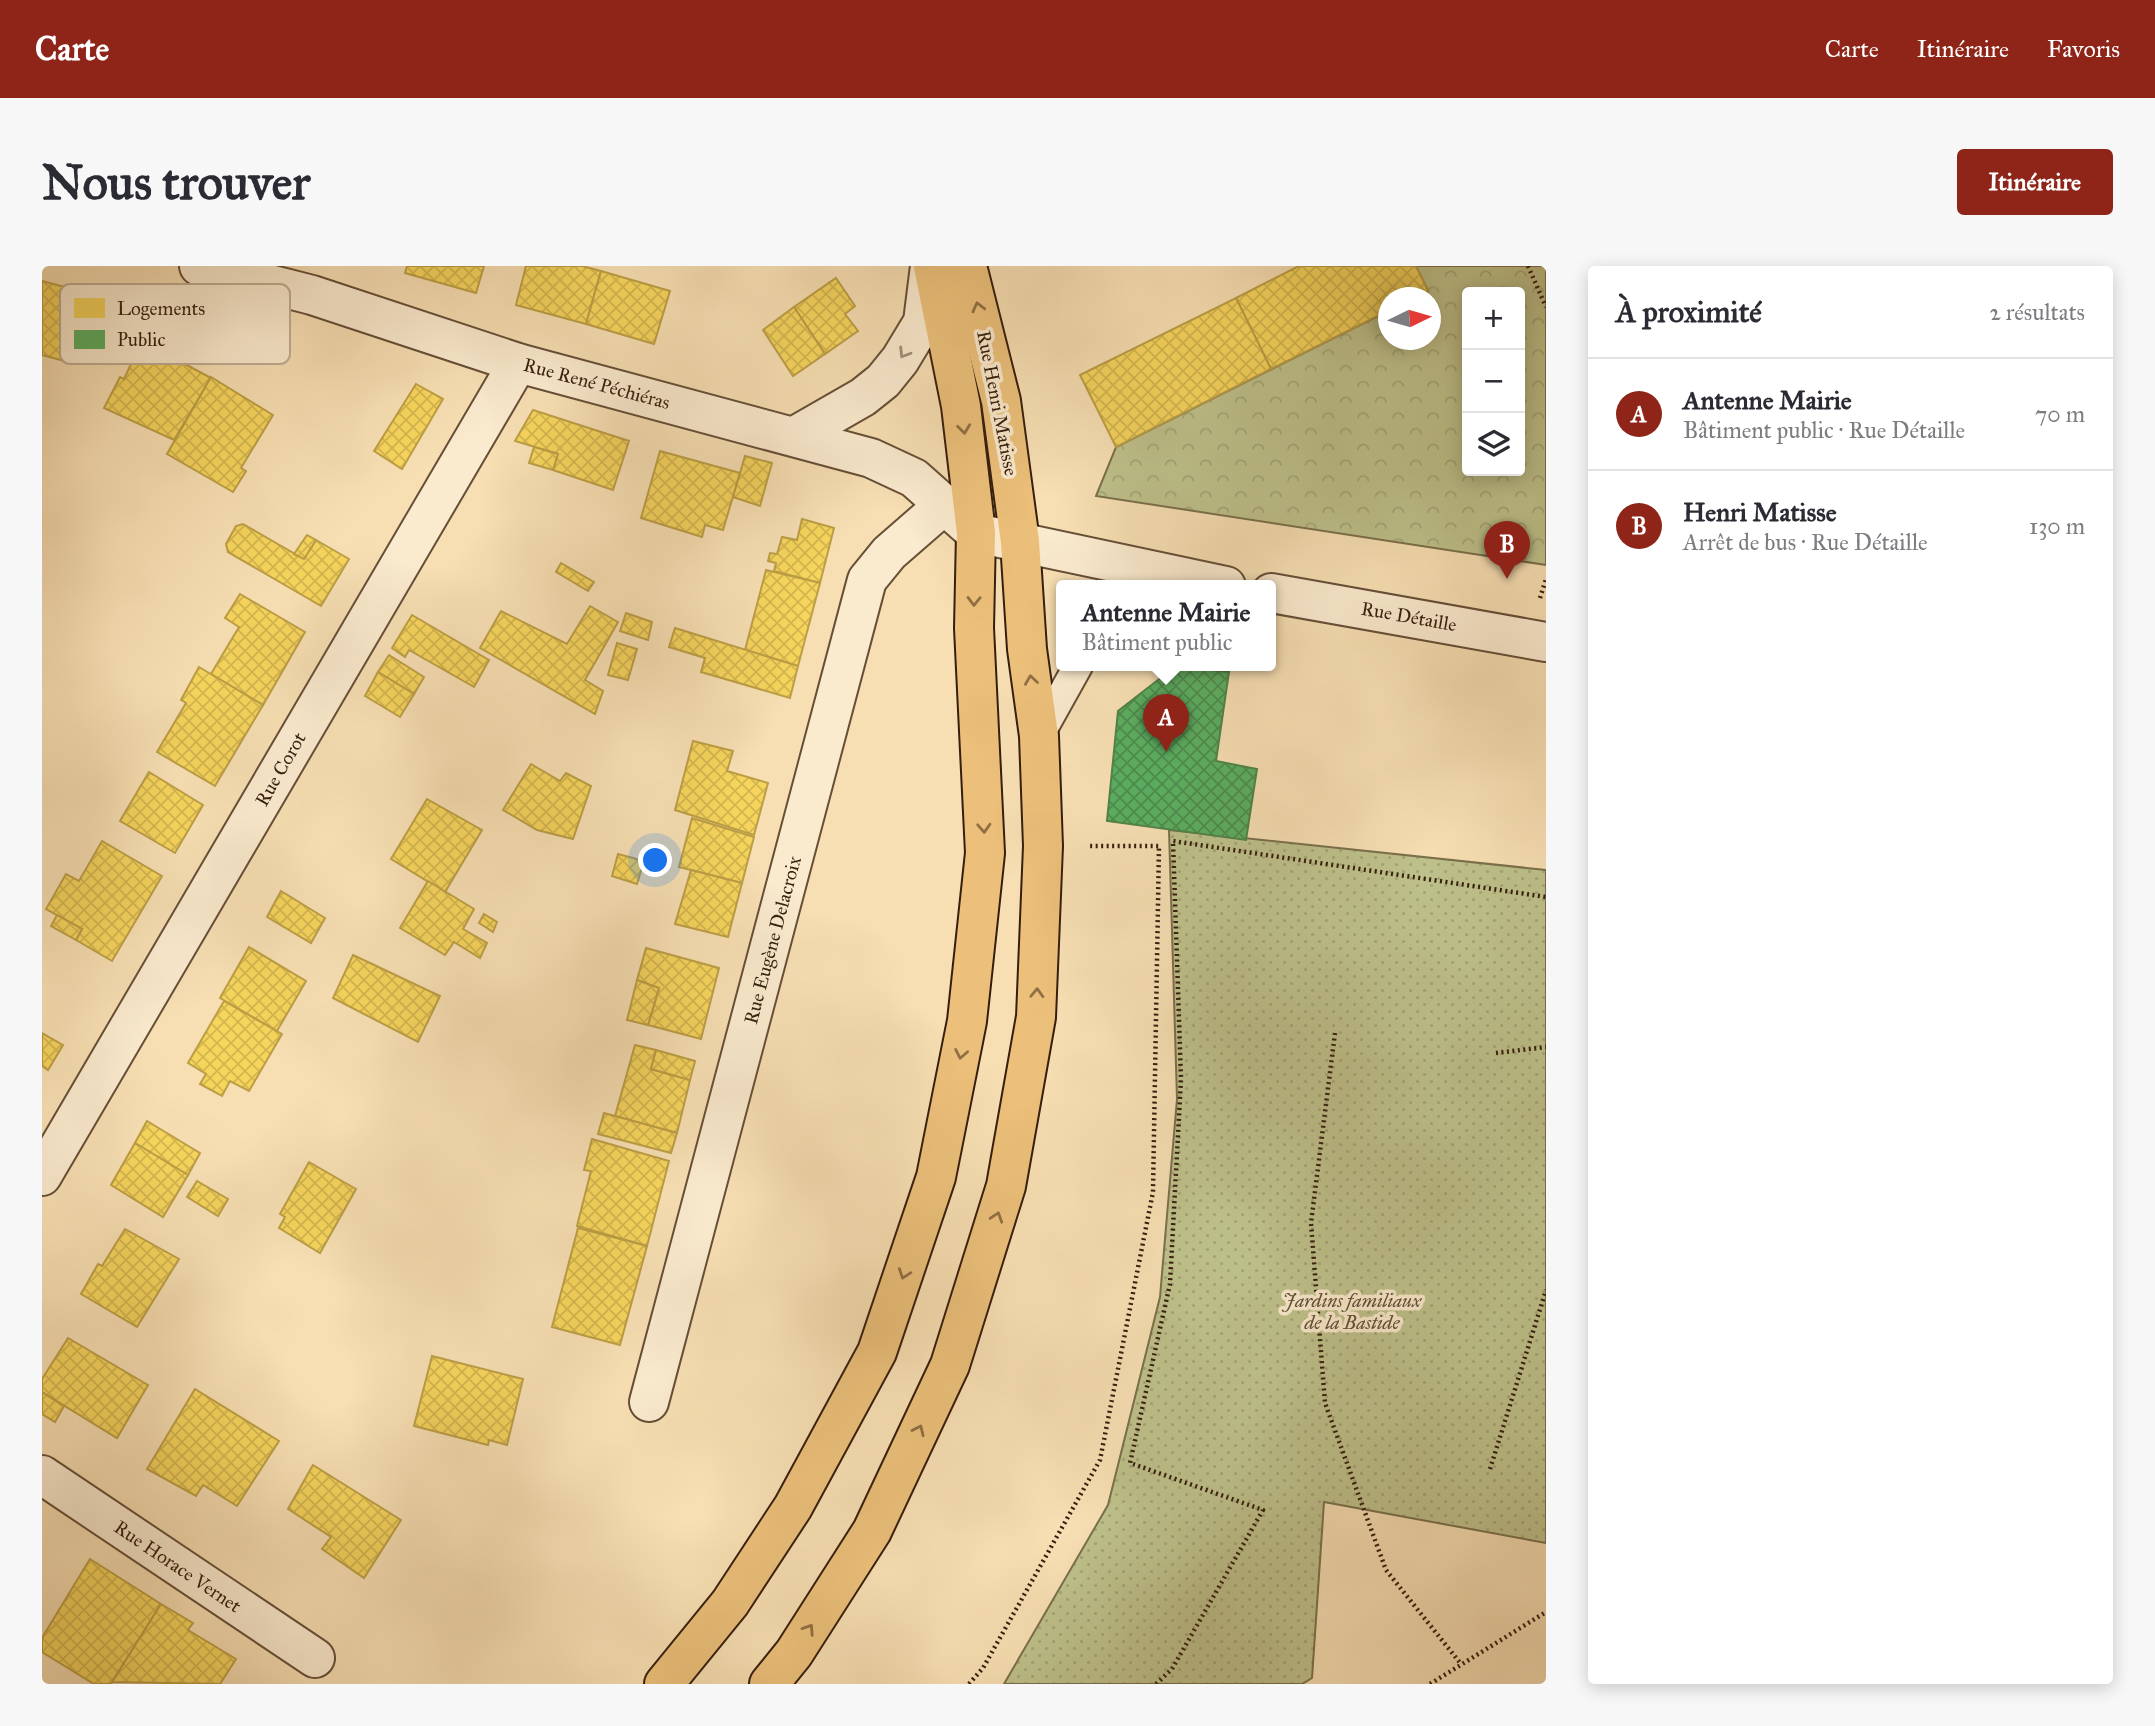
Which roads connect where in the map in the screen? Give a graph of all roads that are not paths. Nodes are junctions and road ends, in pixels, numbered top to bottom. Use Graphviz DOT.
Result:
graph roads {
  1 [pos="199,266"];
  2 [pos="931,266"];
  3 [pos="967,266"];
  4 [pos="258,274"];
  5 [pos="284,284"];
  6 [pos="290,286"];
  7 [pos="517,363"];
  8 [pos="795,436"];
  9 [pos="943,506"];
  10 [pos="976,533"];
  11 [pos="1020,542"];
  12 [pos="1186,580"];
  13 [pos="1276,594"];
  14 [pos="1546,642"];
  15 [pos="1075,671"];
  16 [pos="1039,736"];
  17 [pos="42,1176"];
  18 [pos="649,1402"];
  19 [pos="42,1475"];
  20 [pos="315,1658"];
  21 [pos="664,1684"];
  22 [pos="769,1684"];
  1 -- 4 [label="street, Rue René Péchiéras"];
  2 -- 8 [label="street, one-way"];
  2 -- 10 [label="main road, Rue Henri Matisse, one-way"];
  11 -- 3 [label="main road, Rue Henri Matisse, one-way"];
  4 -- 5 [label="street, Rue René Péchiéras"];
  6 -- 7 [label="street, Rue René Péchiéras"];
  7 -- 8 [label="street, Rue René Péchiéras"];
  7 -- 17 [label="street, Rue Corot"];
  8 -- 9 [label="street, Rue René Péchiéras"];
  9 -- 10 [label="street, Rue René Péchiéras"];
  9 -- 18 [label="street, Rue Eugène Delacroix"];
  10 -- 11 [label="street"];
  10 -- 21 [label="main road, Rue Henri Matisse, one-way"];
  11 -- 12 [label="street"];
  16 -- 11 [label="main road, Rue Henri Matisse, one-way"];
  13 -- 14 [label="street, Rue Détaille"];
  15 -- 16 [label="lane"];
  22 -- 16 [label="main road, Rue Henri Matisse, one-way"];
  19 -- 20 [label="street, Rue Horace Vernet"];
}
